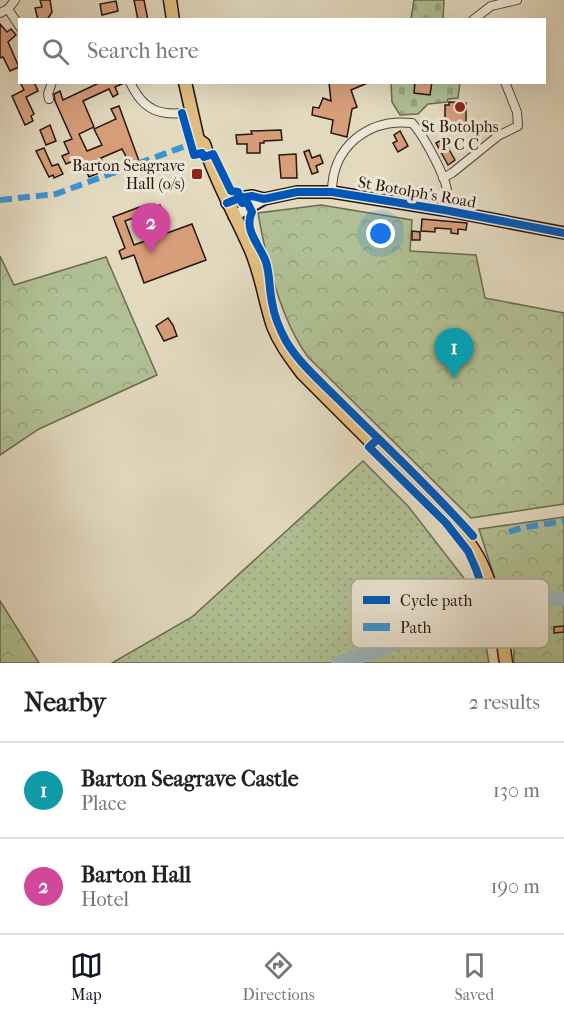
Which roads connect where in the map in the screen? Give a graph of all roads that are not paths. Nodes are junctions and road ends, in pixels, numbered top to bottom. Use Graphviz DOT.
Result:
graph roads {
  1 [pos="15,0"];
  2 [pos="170,0"];
  3 [pos="517,0"];
  4 [pos="4,11"];
  5 [pos="173,18"];
  6 [pos="476,18"];
  7 [pos="18,25"];
  8 [pos="51,84"];
  9 [pos="131,84"];
  10 [pos="185,84"];
  11 [pos="506,84"];
  12 [pos="49,99"];
  13 [pos="191,112"];
  14 [pos="443,178"];
  15 [pos="332,192"];
  16 [pos="264,199"];
  17 [pos="227,203"];
  18 [pos="444,210"];
  19 [pos="234,216"];
  20 [pos="564,233"];
  21 [pos="488,579"];
  1 -- 4 [label="street"];
  2 -- 5 [label="main road"];
  3 -- 6 [label="street"];
  4 -- 7 [label="street"];
  8 -- 12 [label="street"];
  9 -- 13 [label="street"];
  10 -- 13 [label="main road"];
  11 -- 14 [label="street"];
  13 -- 17 [label="main road"];
  14 -- 15 [label="street"];
  14 -- 18 [label="street"];
  15 -- 16 [label="street, St Botolph's Road"];
  15 -- 18 [label="street, St Botolph's Road"];
  16 -- 17 [label="street, St Botolph's Road"];
  16 -- 19 [label="street, St Botolph's Road"];
  17 -- 19 [label="main road"];
  18 -- 20 [label="street, St Botolph's Road"];
  19 -- 21 [label="main road"];
}
